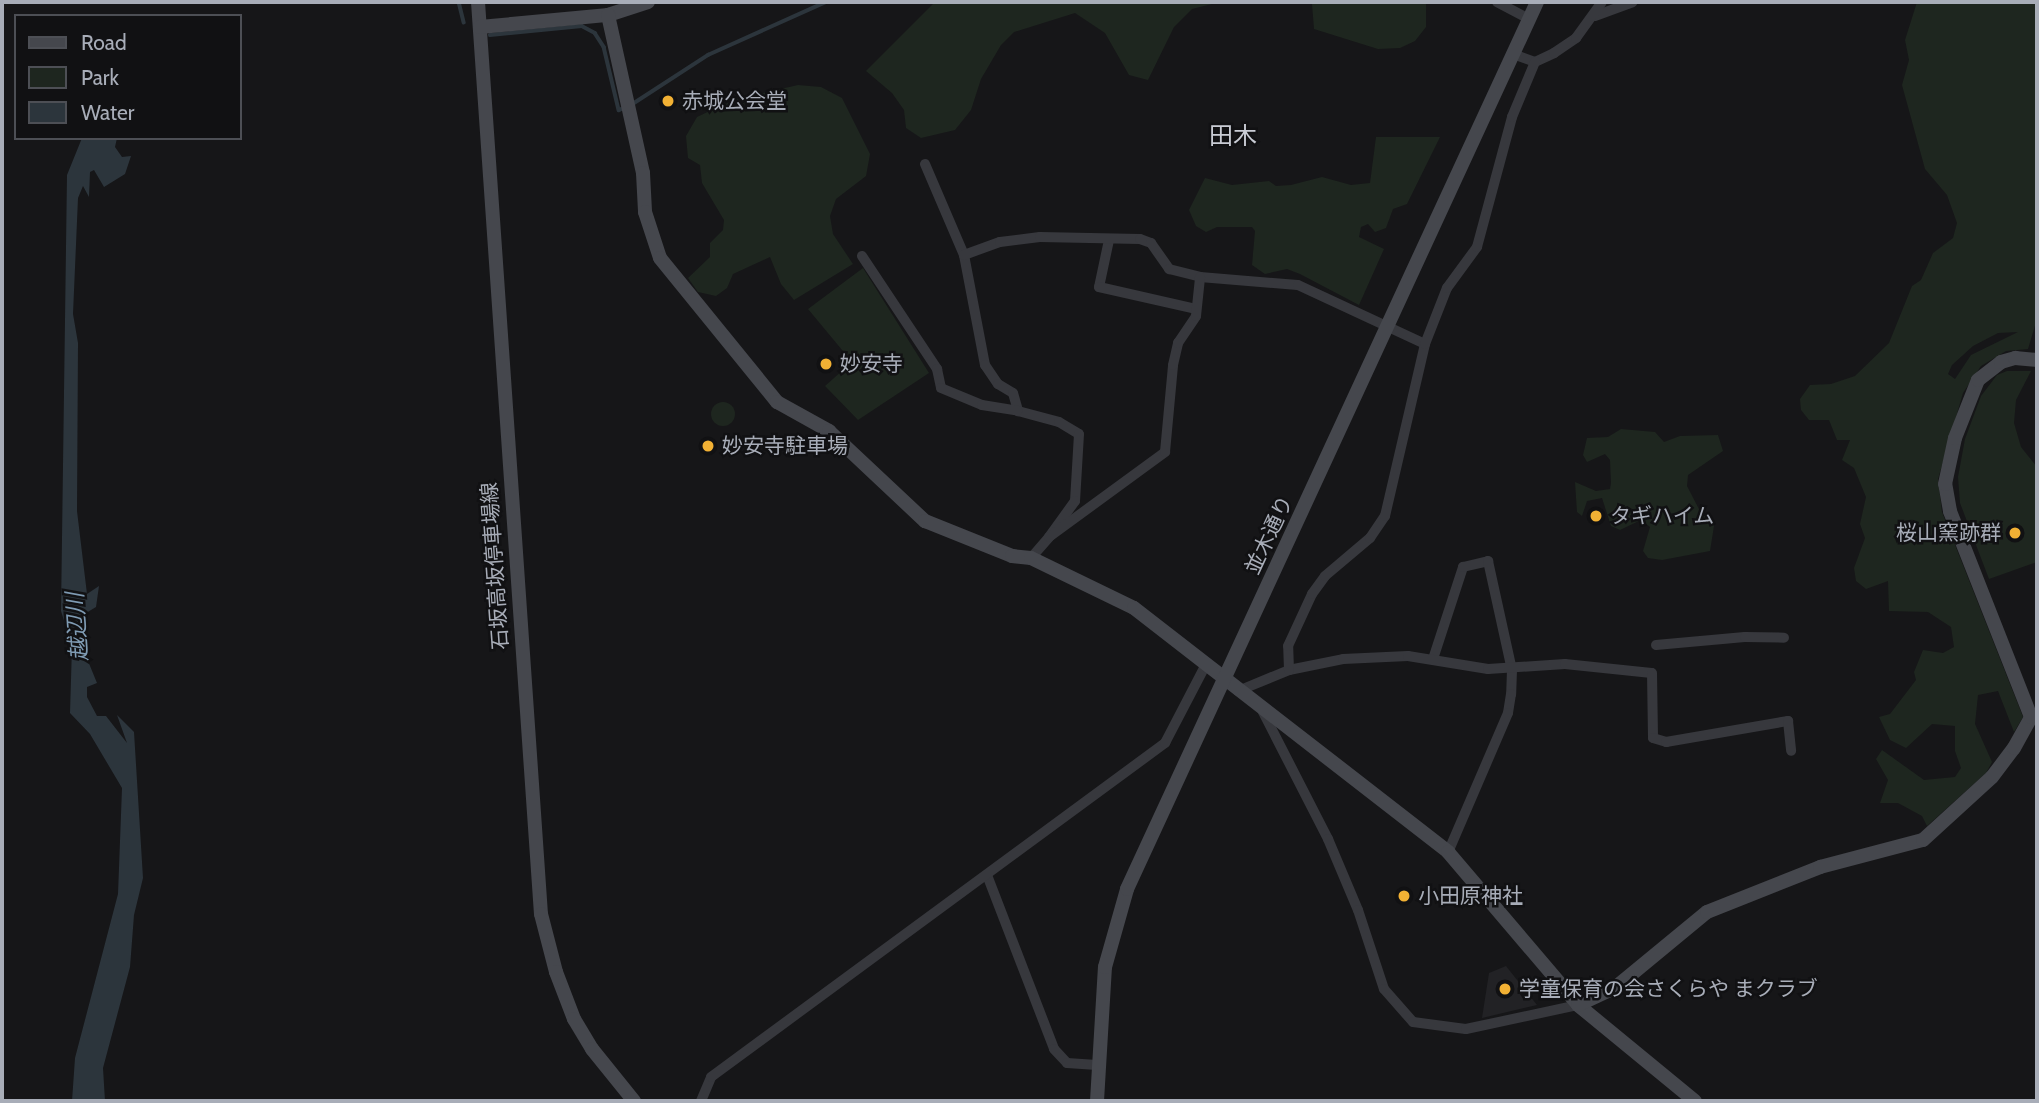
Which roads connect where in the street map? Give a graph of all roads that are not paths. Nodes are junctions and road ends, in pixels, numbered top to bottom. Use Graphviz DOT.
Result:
graph roads {
  1 [pos="478,2"];
  2 [pos="648,2"];
  3 [pos="1497,2"];
  4 [pos="1537,2"];
  5 [pos="1602,2"];
  6 [pos="1633,2"];
  7 [pos="608,15"];
  8 [pos="1595,16"];
  9 [pos="1529,19"];
  10 [pos="480,27"];
  11 [pos="1513,54"];
  12 [pos="1535,62"];
  13 [pos="925,164"];
  14 [pos="1110,240"];
  15 [pos="964,255"];
  16 [pos="862,256"];
  17 [pos="1200,277"];
  18 [pos="1196,309"];
  19 [pos="1425,344"];
  20 [pos="2037,360"];
  21 [pos="1018,411"];
  22 [pos="1049,537"];
  23 [pos="1031,558"];
  24 [pos="1784,638"];
  25 [pos="1656,645"];
  26 [pos="1433,659"];
  27 [pos="1205,666"];
  28 [pos="1289,670"];
  29 [pos="1512,670"];
  30 [pos="1224,681"];
  31 [pos="1238,691"];
  32 [pos="1263,712"];
  33 [pos="2034,715"];
  34 [pos="1791,751"];
  35 [pos="1448,852"];
  36 [pos="987,875"];
  37 [pos="1578,1005"];
  38 [pos="1097,1066"];
  39 [pos="634,1101"];
  40 [pos="701,1101"];
  41 [pos="1097,1101"];
  42 [pos="1695,1101"];
  1 -- 10 [label="street, 石坂高坂停車場線"];
  2 -- 7 [label="street"];
  3 -- 9 [label="street"];
  4 -- 9 [label="street, 並木通り"];
  5 -- 8 [label="street"];
  6 -- 8 [label="street"];
  7 -- 10 [label="street"];
  7 -- 23 [label="street"];
  8 -- 12 [label="street"];
  9 -- 11 [label="street, 並木通り"];
  10 -- 39 [label="street, 石坂高坂停車場線"];
  11 -- 12 [label="street"];
  11 -- 30 [label="street, 並木通り"];
  12 -- 19 [label="street"];
  13 -- 15 [label="street"];
  14 -- 15 [label="street"];
  14 -- 17 [label="street"];
  14 -- 18 [label="street"];
  15 -- 21 [label="street"];
  16 -- 21 [label="street"];
  17 -- 18 [label="street"];
  17 -- 19 [label="street"];
  18 -- 22 [label="street"];
  19 -- 28 [label="street"];
  20 -- 33 [label="street"];
  21 -- 22 [label="street"];
  22 -- 23 [label="street"];
  23 -- 27 [label="street"];
  24 -- 25 [label="street"];
  26 -- 28 [label="street"];
  26 -- 29 [label="street"];
  26 -- 29 [label="street"];
  27 -- 30 [label="street"];
  27 -- 36 [label="street"];
  28 -- 31 [label="street"];
  29 -- 34 [label="street"];
  29 -- 35 [label="street"];
  30 -- 31 [label="street"];
  30 -- 38 [label="street, 並木通り"];
  31 -- 32 [label="street"];
  32 -- 35 [label="street"];
  32 -- 37 [label="street"];
  33 -- 37 [label="street"];
  35 -- 37 [label="street"];
  36 -- 38 [label="street"];
  36 -- 40 [label="street"];
  37 -- 42 [label="street"];
  38 -- 41 [label="street, 並木通り"];
}
